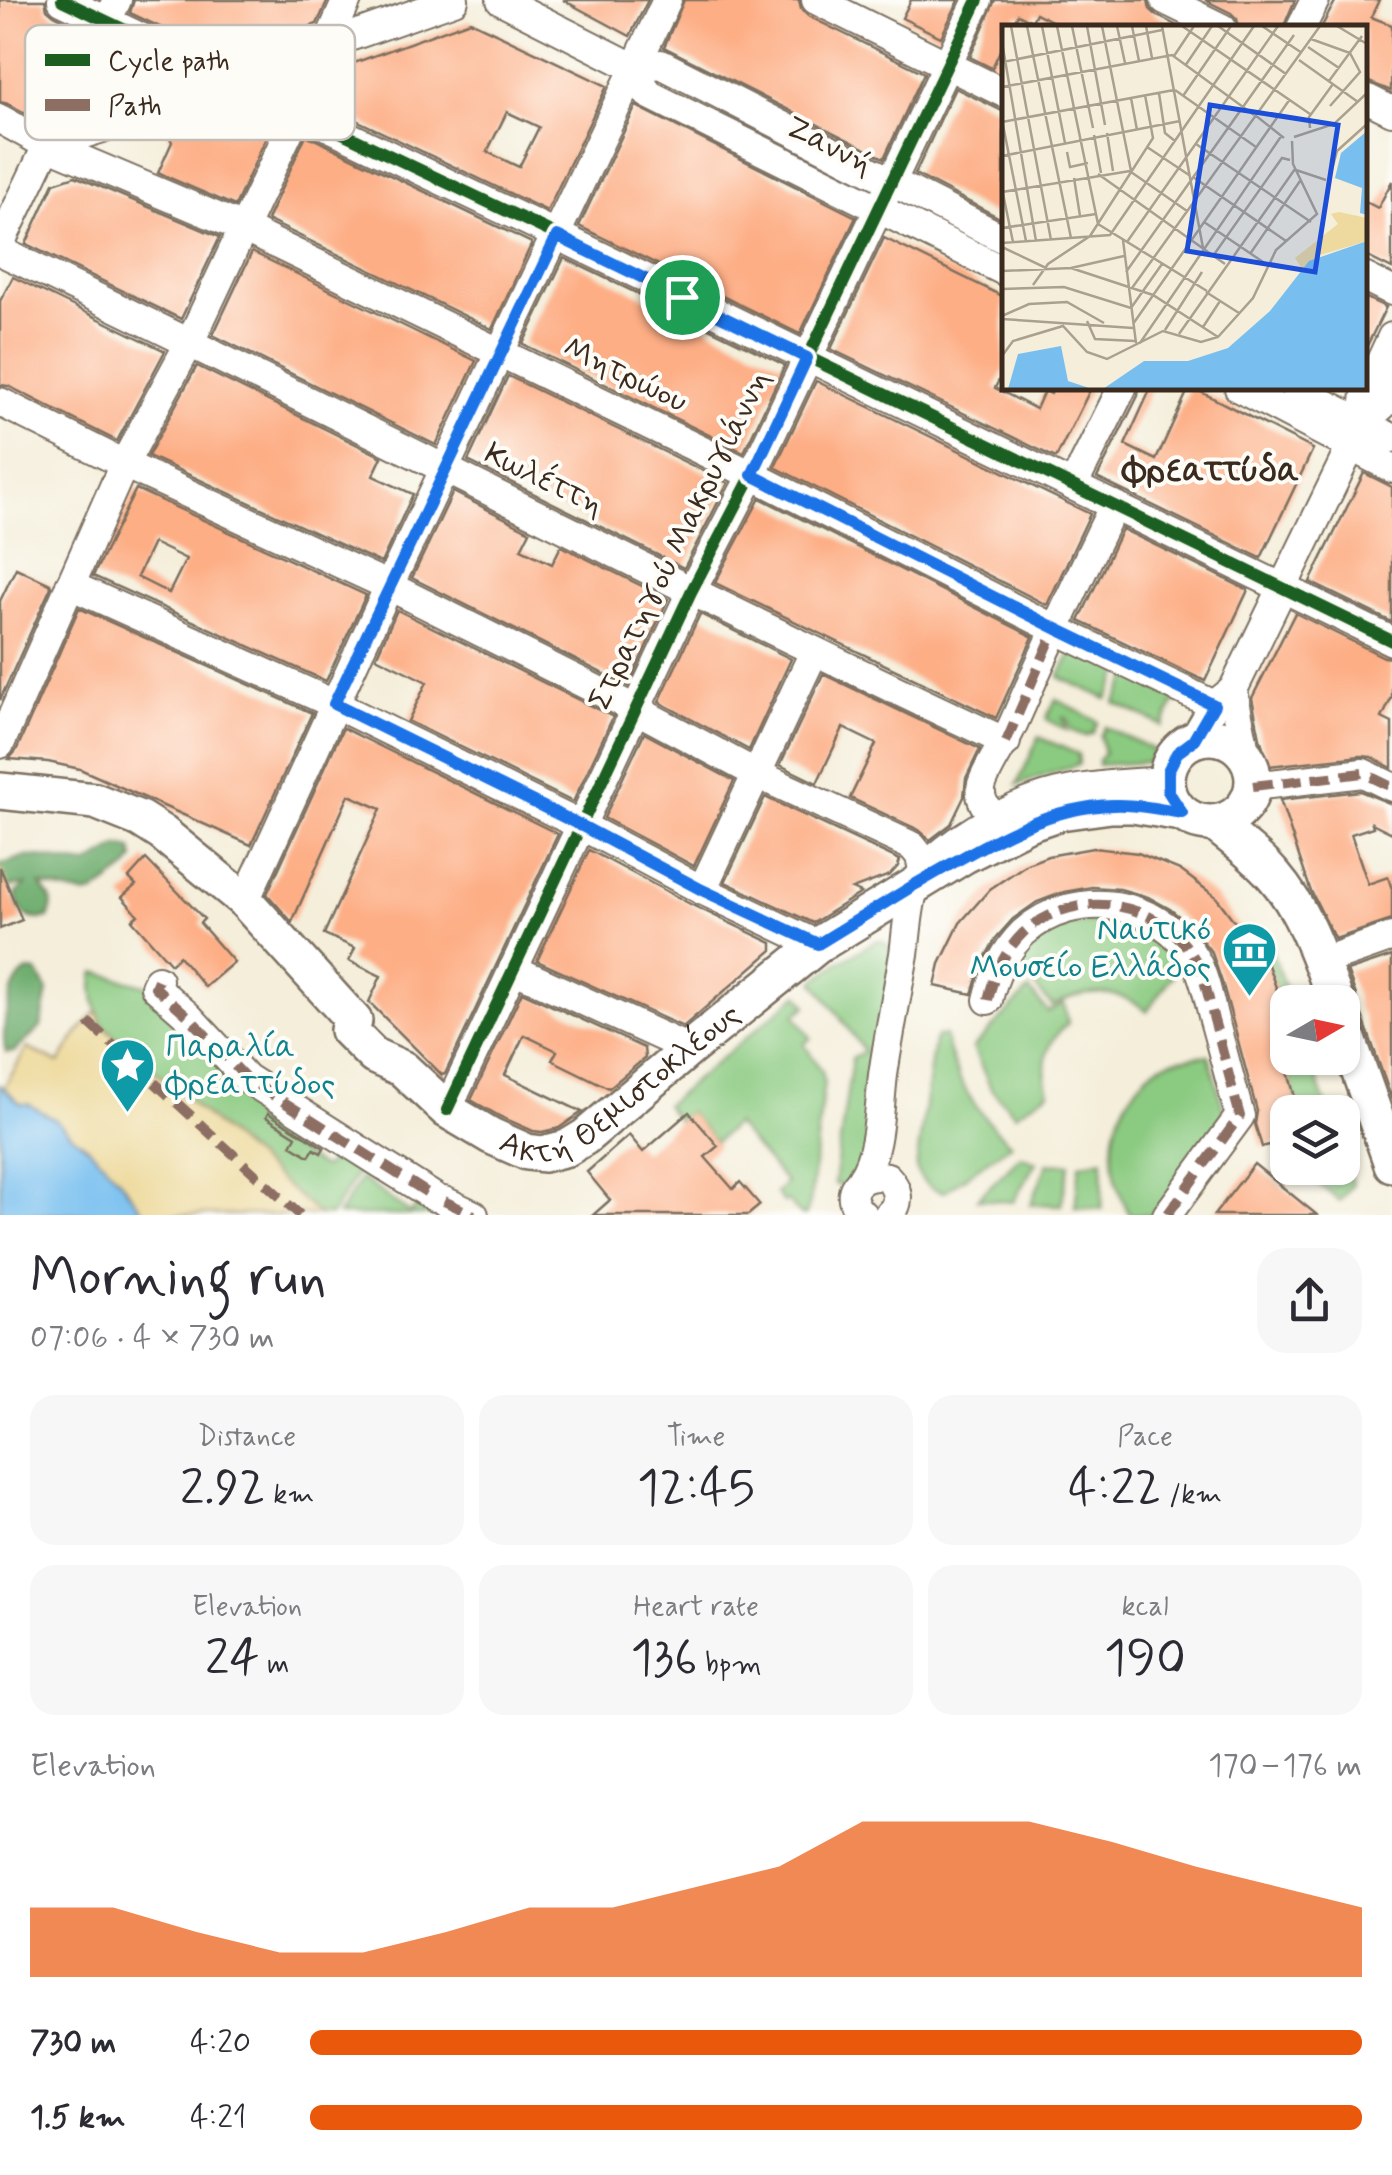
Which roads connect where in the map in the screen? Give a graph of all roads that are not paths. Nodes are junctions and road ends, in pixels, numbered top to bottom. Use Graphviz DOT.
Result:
graph roads {
  1 [pos="62,0"];
  2 [pos="347,0"];
  3 [pos="454,0"];
  4 [pos="500,0"];
  5 [pos="667,0"];
  6 [pos="816,0"];
  7 [pos="978,0"];
  8 [pos="1165,0"];
  9 [pos="1315,0"];
  10 [pos="112,11"];
  11 [pos="136,25"];
  12 [pos="336,25"];
  13 [pos="1216,25"];
  14 [pos="1302,25"];
  15 [pos="355,35"];
  16 [pos="946,64"];
  17 [pos="635,68"];
  18 [pos="1002,92"];
  19 [pos="1367,98"];
  20 [pos="1392,111"];
  21 [pos="0,119"];
  22 [pos="25,133"];
  23 [pos="355,139"];
  24 [pos="38,140"];
  25 [pos="49,140"];
  26 [pos="63,140"];
  27 [pos="285,140"];
  28 [pos="47,145"];
  29 [pos="891,182"];
  30 [pos="877,209"];
  31 [pos="243,228"];
  32 [pos="557,236"];
  33 [pos="1002,238"];
  34 [pos="0,247"];
  35 [pos="1002,269"];
  36 [pos="1367,278"];
  37 [pos="1392,291"];
  38 [pos="1392,337"];
  39 [pos="190,342"];
  40 [pos="500,353"];
  41 [pos="807,358"];
  42 [pos="1392,386"];
  43 [pos="1121,390"];
  44 [pos="1244,390"];
  45 [pos="1299,390"];
  46 [pos="0,402"];
  47 [pos="1357,434"];
  48 [pos="1392,438"];
  49 [pos="124,464"];
  50 [pos="1392,468"];
  51 [pos="444,470"];
  52 [pos="752,475"];
  53 [pos="1074,486"];
  54 [pos="1114,505"];
  55 [pos="70,585"];
  56 [pos="389,586"];
  57 [pos="1283,587"];
  58 [pos="691,592"];
  59 [pos="1055,628"];
  60 [pos="1392,641"];
  61 [pos="814,652"];
  62 [pos="1223,698"];
  63 [pos="334,704"];
  64 [pos="637,710"];
  65 [pos="1193,741"];
  66 [pos="1006,742"];
  67 [pos="0,744"];
  68 [pos="1249,771"];
  69 [pos="757,774"];
  70 [pos="1167,781"];
  71 [pos="1392,787"];
  72 [pos="0,791"];
  73 [pos="995,818"];
  74 [pos="1198,818"];
  75 [pos="582,826"];
  76 [pos="935,869"];
  77 [pos="702,890"];
  78 [pos="245,901"];
  79 [pos="1392,937"];
  80 [pos="818,944"];
  81 [pos="1321,962"];
  82 [pos="513,970"];
  83 [pos="158,980"];
  84 [pos="1330,985"];
  85 [pos="988,1000"];
  86 [pos="689,1049"];
  87 [pos="1360,1073"];
  88 [pos="447,1110"];
  89 [pos="1392,1164"];
  90 [pos="874,1178"];
  91 [pos="474,1215"];
  92 [pos="863,1215"];
  93 [pos="888,1215"];
  94 [pos="1167,1215"];
  1 -- 10 [label="street"];
  2 -- 12 [label="street"];
  3 -- 15 [label="street"];
  4 -- 17 [label="street, Ζαννή"];
  5 -- 17 [label="street"];
  6 -- 16 [label="street"];
  7 -- 16 [label="street, Στρατηγού Μακρυγιάννη"];
  8 -- 13 [label="street"];
  9 -- 14 [label="street"];
  10 -- 11 [label="street"];
  16 -- 18 [label="street"];
  16 -- 29 [label="street, Στρατηγού Μακρυγιάννη"];
  17 -- 29 [label="street, Ζαννή"];
  17 -- 30 [label="street, Ζαννή"];
  17 -- 32 [label="street"];
  19 -- 20 [label="street"];
  21 -- 22 [label="street, Μητρώου"];
  23 -- 32 [label="street"];
  24 -- 28 [label="street, Μητρώου"];
  25 -- 28 [label="street"];
  26 -- 28 [label="street"];
  27 -- 31 [label="street"];
  28 -- 31 [label="street, Μητρώου"];
  28 -- 34 [label="street"];
  29 -- 30 [label="street, Στρατηγού Μακρυγιάννη"];
  29 -- 33 [label="street, Ζαννή"];
  30 -- 35 [label="street, Ζαννή"];
  30 -- 41 [label="street, Στρατηγού Μακρυγιάννη"];
  31 -- 39 [label="street"];
  31 -- 40 [label="street, Μητρώου"];
  32 -- 40 [label="street"];
  32 -- 41 [label="street"];
  34 -- 39 [label="street, Κωλέττη"];
  36 -- 37 [label="street"];
  38 -- 47 [label="street"];
  39 -- 49 [label="street"];
  39 -- 51 [label="street, Κωλέττη"];
  40 -- 51 [label="street"];
  40 -- 52 [label="street, Μητρώου"];
  41 -- 52 [label="street, Στρατηγού Μακρυγιάννη"];
  41 -- 53 [label="street"];
  42 -- 47 [label="street"];
  43 -- 53 [label="street"];
  44 -- 47 [label="street"];
  45 -- 47 [label="street"];
  46 -- 49 [label="street"];
  47 -- 48 [label="street"];
  47 -- 50 [label="street"];
  47 -- 57 [label="street"];
  49 -- 55 [label="street"];
  49 -- 56 [label="street"];
  51 -- 56 [label="street"];
  51 -- 58 [label="street, Κωλέττη"];
  52 -- 58 [label="street, Στρατηγού Μακρυγιάννη"];
  52 -- 59 [label="street, Μητρώου"];
  53 -- 54 [label="street"];
  54 -- 57 [label="street"];
  54 -- 59 [label="street"];
  55 -- 63 [label="street"];
  55 -- 67 [label="street"];
  56 -- 63 [label="street"];
  56 -- 64 [label="street"];
  57 -- 60 [label="street"];
  57 -- 62 [label="street"];
  58 -- 61 [label="street, Κωλέττη"];
  58 -- 64 [label="street, Στρατηγού Μακρυγιάννη"];
  59 -- 62 [label="street, Μητρώου"];
  59 -- 66 [label="street"];
  61 -- 66 [label="street, Κωλέττη"];
  61 -- 69 [label="street"];
  62 -- 65 [label="street"];
  62 -- 68 [label="street"];
  63 -- 75 [label="street"];
  63 -- 78 [label="street"];
  64 -- 69 [label="street"];
  64 -- 75 [label="street, Στρατηγού Μακρυγιάννη"];
  65 -- 68 [label="main road"];
  65 -- 70 [label="main road"];
  66 -- 73 [label="street"];
  68 -- 71 [label="street"];
  68 -- 74 [label="main road"];
  69 -- 76 [label="street"];
  69 -- 77 [label="street"];
  70 -- 73 [label="street"];
  70 -- 74 [label="main road"];
  72 -- 78 [label="main road, Ακτή Θεμιστοκλέους"];
  73 -- 76 [label="street"];
  74 -- 76 [label="main road, Ακτή Θεμιστοκλέους"];
  74 -- 81 [label="main road"];
  75 -- 77 [label="street"];
  75 -- 82 [label="street, Στρατηγού Μακρυγιάννη"];
  76 -- 80 [label="main road, Ακτή Θεμιστοκλέους"];
  76 -- 90 [label="street"];
  76 -- 90 [label="street"];
  77 -- 80 [label="street"];
  78 -- 88 [label="main road, Ακτή Θεμιστοκλέους"];
  79 -- 81 [label="street"];
  80 -- 86 [label="main road, Ακτή Θεμιστοκλέους"];
  81 -- 84 [label="main road"];
  82 -- 86 [label="street"];
  82 -- 88 [label="street, Στρατηγού Μακρυγιάννη"];
  83 -- 91 [label="street"];
  85 -- 94 [label="street"];
  86 -- 88 [label="main road, Ακτή Θεμιστοκλέους"];
  87 -- 89 [label="main road"];
  90 -- 92 [label="street"];
  90 -- 93 [label="street"];
}
